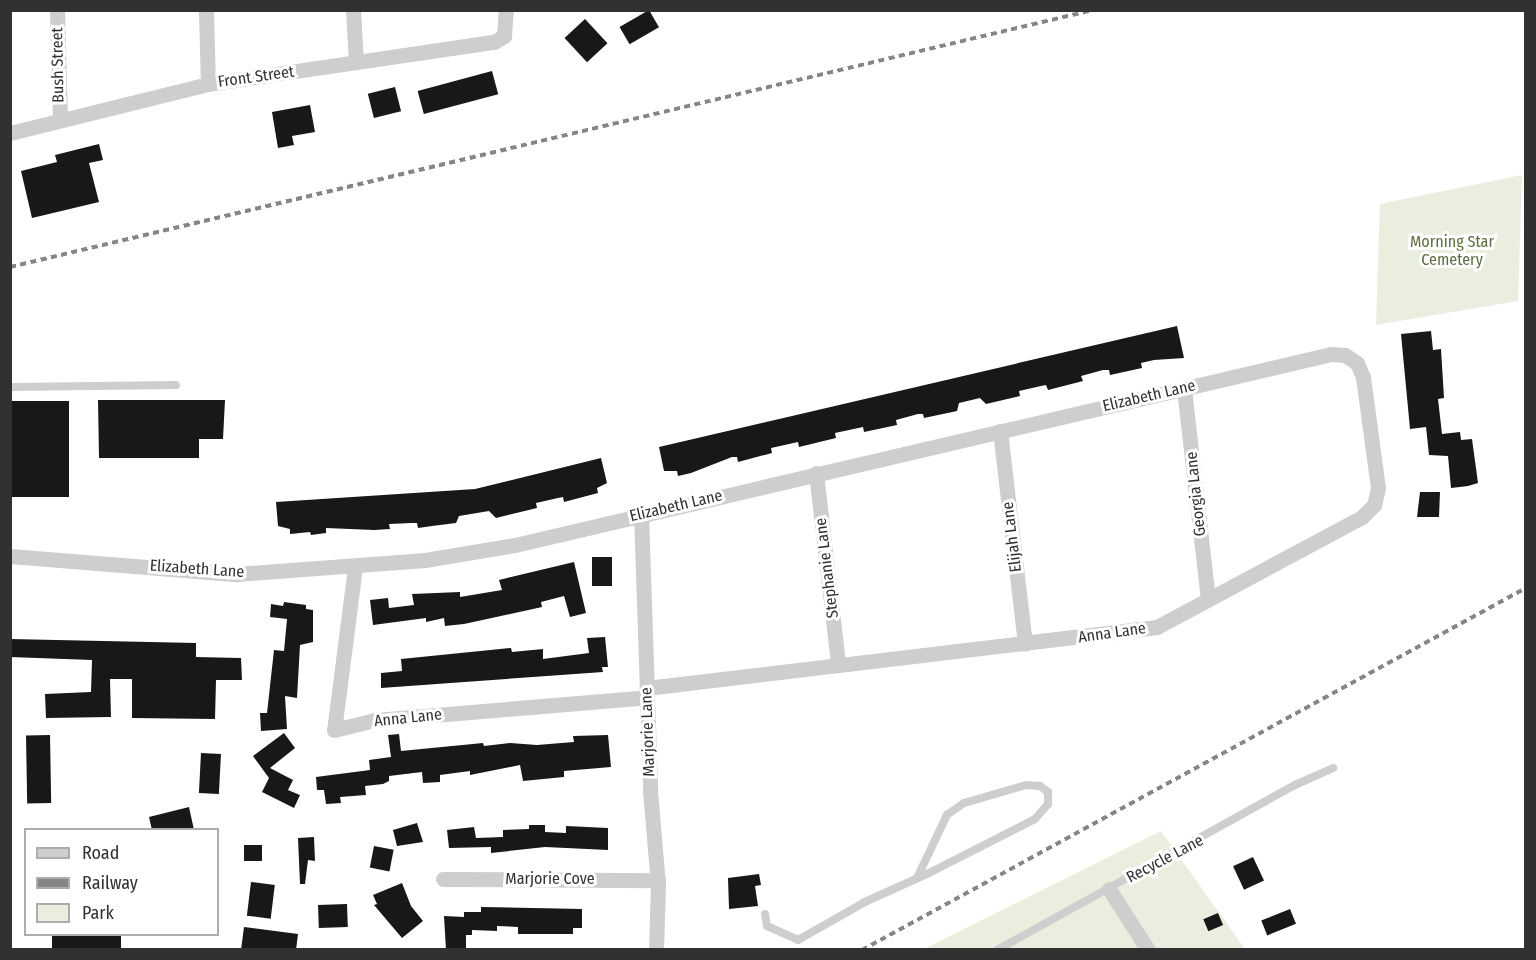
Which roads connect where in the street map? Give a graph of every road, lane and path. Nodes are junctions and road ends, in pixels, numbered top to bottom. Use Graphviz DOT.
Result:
graph roads {
  1 [pos="57,10"];
  2 [pos="206,10"];
  3 [pos="353,10"];
  4 [pos="506,10"];
  5 [pos="356,62"];
  6 [pos="208,84"];
  7 [pos="60,119"];
  8 [pos="10,133"];
  9 [pos="1331,354"];
  10 [pos="176,385"];
  11 [pos="10,387"];
  12 [pos="1184,388"];
  13 [pos="1000,431"];
  14 [pos="816,473"];
  15 [pos="641,513"];
  16 [pos="10,556"];
  17 [pos="355,567"];
  18 [pos="1208,600"];
  19 [pos="1025,644"];
  20 [pos="838,664"];
  21 [pos="647,692"];
  22 [pos="1333,768"];
  23 [pos="917,878"];
  24 [pos="443,879"];
  25 [pos="658,880"];
  26 [pos="1109,889"];
  27 [pos="765,915"];
  28 [pos="656,950"];
  29 [pos="997,950"];
  30 [pos="1148,950"];
  1 -- 7 [label="street, Bush Street"];
  2 -- 6 [label="street"];
  3 -- 5 [label="street"];
  4 -- 5 [label="street, Front Street"];
  5 -- 6 [label="street, Front Street"];
  6 -- 7 [label="street, Front Street"];
  7 -- 8 [label="street, Front Street"];
  9 -- 12 [label="street, Elizabeth Lane"];
  9 -- 18 [label="street, Anna Lane"];
  10 -- 11 [label="lane"];
  12 -- 13 [label="street, Elizabeth Lane"];
  12 -- 18 [label="street, Georgia Lane"];
  13 -- 14 [label="street, Elizabeth Lane"];
  13 -- 19 [label="street, Elijah Lane"];
  14 -- 15 [label="street, Elizabeth Lane"];
  14 -- 20 [label="street, Stephanie Lane"];
  15 -- 17 [label="street, Elizabeth Lane"];
  15 -- 21 [label="street, Marjorie Lane"];
  16 -- 17 [label="street, Elizabeth Lane"];
  17 -- 21 [label="street, Anna Lane"];
  18 -- 19 [label="street, Anna Lane"];
  19 -- 20 [label="street, Anna Lane"];
  20 -- 21 [label="street, Anna Lane"];
  21 -- 25 [label="street, Marjorie Lane"];
  22 -- 26 [label="lane, Recycle Lane"];
  23 -- 23 [label="lane"];
  23 -- 27 [label="lane"];
  24 -- 25 [label="street, Marjorie Cove"];
  25 -- 28 [label="street, Marjorie Lane"];
  26 -- 29 [label="lane, Recycle Lane"];
  26 -- 30 [label="street"];
}
